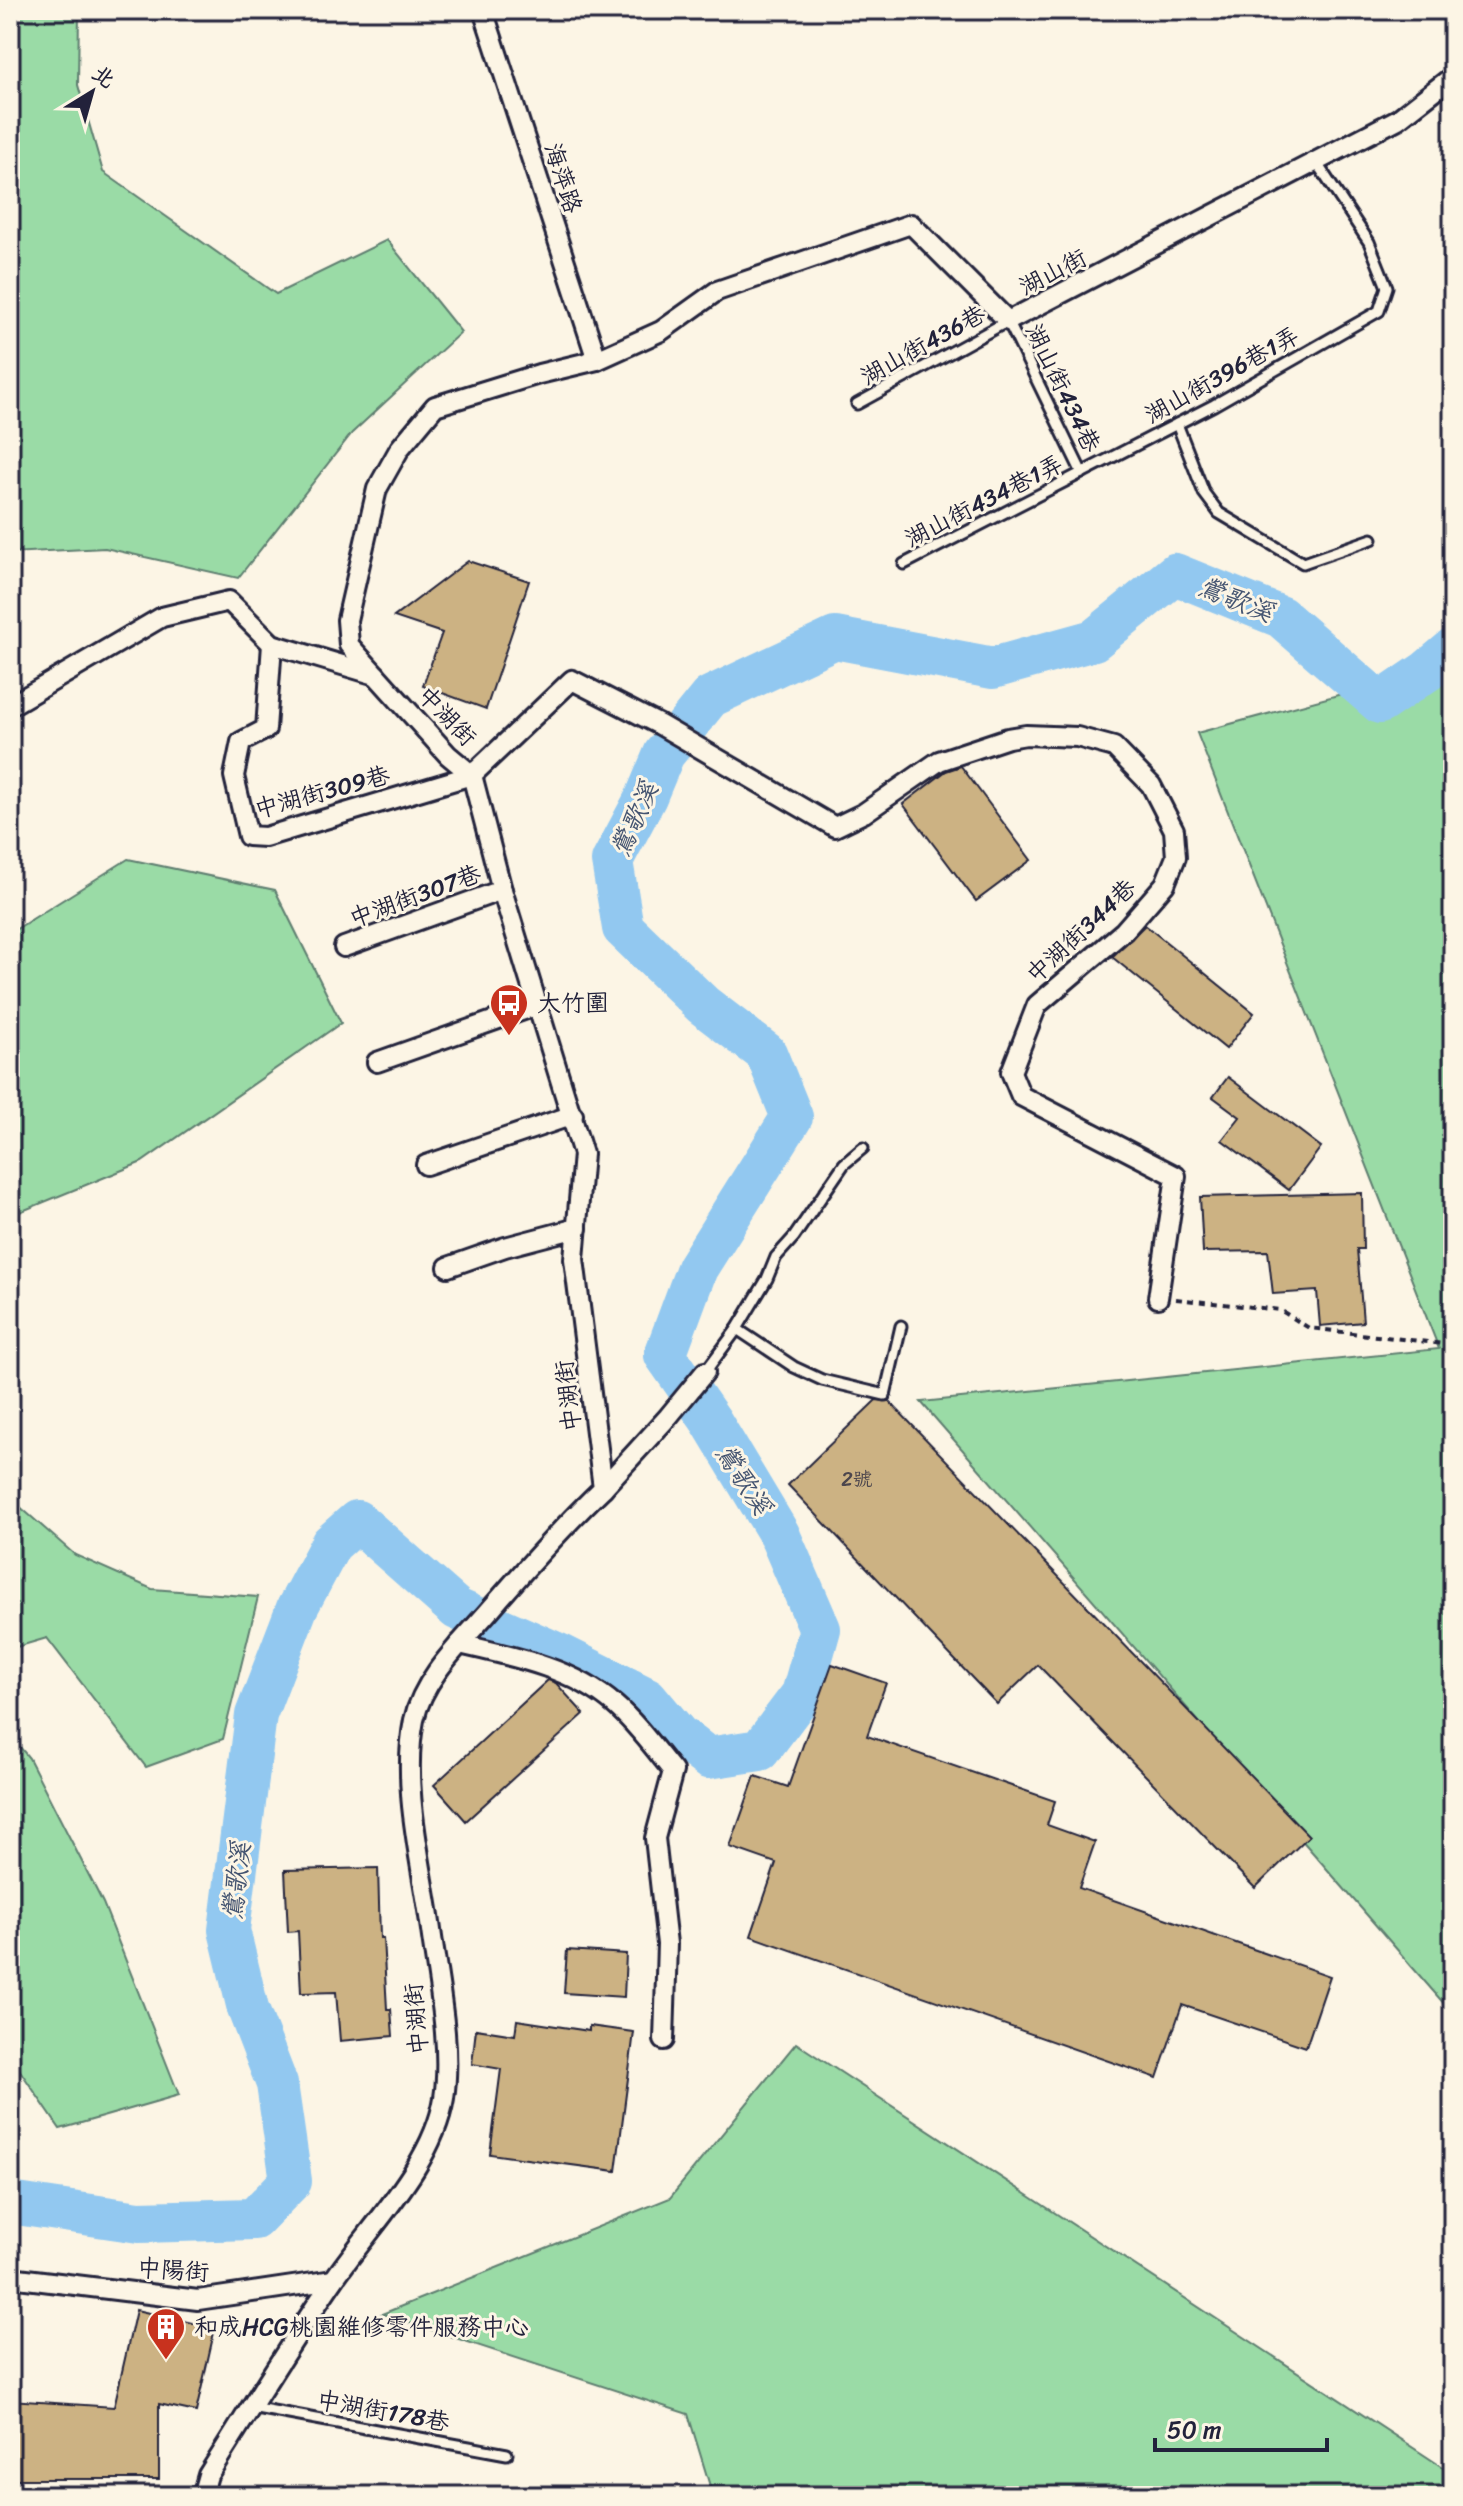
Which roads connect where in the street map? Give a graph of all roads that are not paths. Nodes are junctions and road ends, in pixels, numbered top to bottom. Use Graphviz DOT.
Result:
graph roads {
  1 [pos="483,10"];
  2 [pos="1453,76"];
  3 [pos="1316,162"];
  4 [pos="1008,321"];
  5 [pos="597,360"];
  6 [pos="857,404"];
  7 [pos="1177,424"];
  8 [pos="1082,473"];
  9 [pos="1372,539"];
  10 [pos="904,564"];
  11 [pos="272,644"];
  12 [pos="376,675"];
  13 [pos="10,706"];
  14 [pos="472,775"];
  15 [pos="502,890"];
  16 [pos="344,947"];
  17 [pos="538,1005"];
  18 [pos="377,1062"];
  19 [pos="573,1115"];
  20 [pos="863,1148"];
  21 [pos="426,1165"];
  22 [pos="577,1228"];
  23 [pos="448,1267"];
  24 [pos="1158,1298"];
  25 [pos="901,1326"];
  26 [pos="737,1329"];
  27 [pos="705,1372"];
  28 [pos="603,1488"];
  29 [pos="465,1638"];
  30 [pos="664,2040"];
  31 [pos="10,2277"];
  32 [pos="333,2280"];
  33 [pos="251,2407"];
  34 [pos="507,2454"];
  35 [pos="202,2496"];
  1 -- 5 [label="street, 海萍路"];
  2 -- 3 [label="street, 湖山街"];
  3 -- 4 [label="street, 湖山街"];
  3 -- 7 [label="lane, 湖山街396巷1弄"];
  4 -- 5 [label="street, 湖山街"];
  4 -- 6 [label="lane, 湖山街436巷"];
  4 -- 8 [label="lane, 湖山街434巷"];
  5 -- 12 [label="street, 中湖街"];
  7 -- 8 [label="lane, 湖山街396巷1弄"];
  7 -- 9 [label="lane"];
  8 -- 10 [label="lane, 湖山街434巷1弄"];
  11 -- 12 [label="street"];
  11 -- 13 [label="street"];
  11 -- 14 [label="street, 中湖街309巷"];
  12 -- 14 [label="street, 中湖街"];
  14 -- 15 [label="street, 中湖街"];
  14 -- 24 [label="street, 中湖街344巷"];
  15 -- 16 [label="street, 中湖街307巷"];
  15 -- 17 [label="street, 中湖街"];
  17 -- 18 [label="street"];
  17 -- 19 [label="street, 中湖街"];
  19 -- 21 [label="street"];
  19 -- 22 [label="street, 中湖街"];
  20 -- 26 [label="lane"];
  22 -- 23 [label="street"];
  22 -- 28 [label="street, 中湖街"];
  25 -- 26 [label="lane"];
  26 -- 27 [label="lane"];
  27 -- 28 [label="street"];
  28 -- 29 [label="street, 中湖街"];
  29 -- 30 [label="street"];
  29 -- 32 [label="street, 中湖街"];
  31 -- 32 [label="street, 中陽街"];
  32 -- 33 [label="street, 中湖街"];
  33 -- 34 [label="lane, 中湖街178巷"];
  33 -- 35 [label="street, 中湖街"];
}
